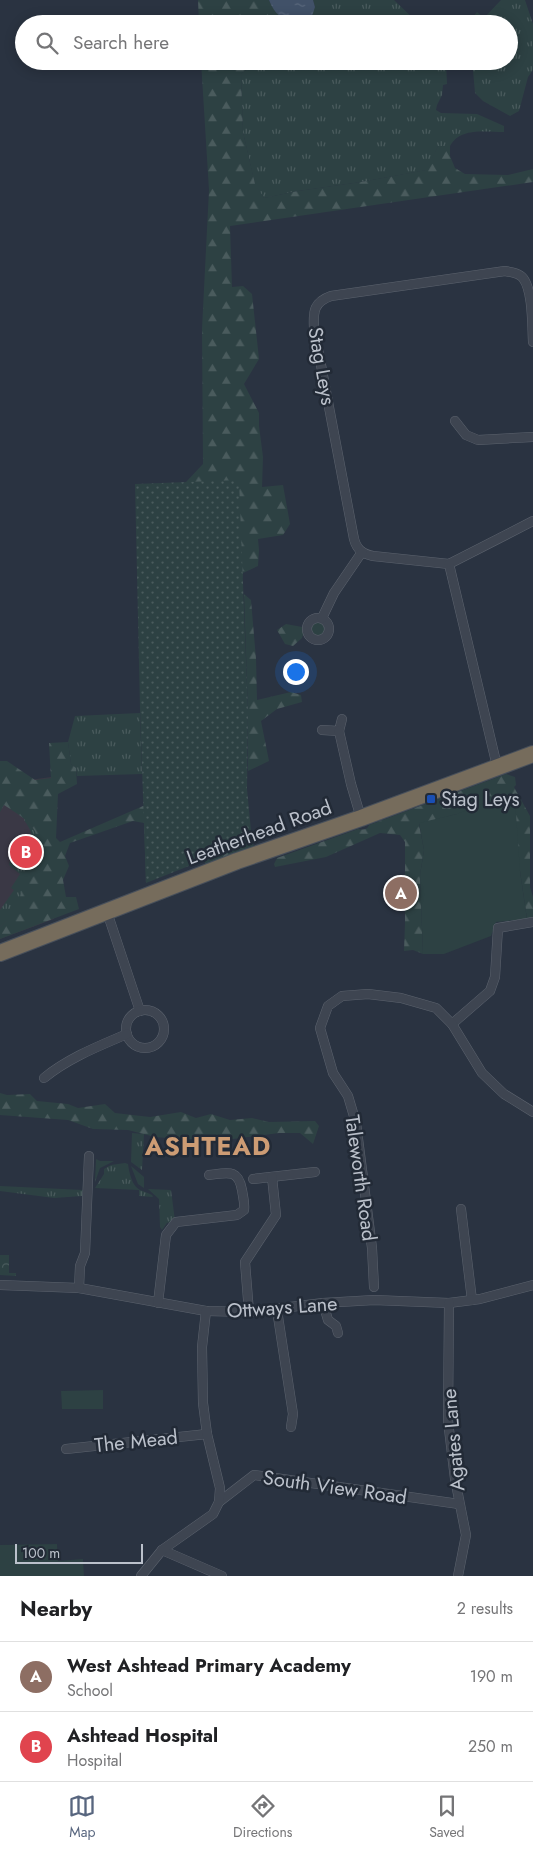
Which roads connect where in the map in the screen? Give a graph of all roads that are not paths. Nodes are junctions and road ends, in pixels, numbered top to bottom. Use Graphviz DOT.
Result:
graph roads {
  1 [pos="533,342"];
  2 [pos="455,421"];
  3 [pos="533,437"];
  4 [pos="533,521"];
  5 [pos="362,552"];
  6 [pos="449,564"];
  7 [pos="322,618"];
  8 [pos="342,719"];
  9 [pos="322,730"];
  10 [pos="339,731"];
  11 [pos="533,754"];
  12 [pos="497,766"];
  13 [pos="361,818"];
  14 [pos="107,912"];
  15 [pos="532,922"];
  16 [pos="0,954"];
  17 [pos="140,1011"];
  18 [pos="452,1024"];
  19 [pos="127,1034"];
  20 [pos="44,1078"];
  21 [pos="533,1112"];
  22 [pos="89,1156"];
  23 [pos="315,1172"];
  24 [pos="209,1175"];
  25 [pos="272,1177"];
  26 [pos="253,1179"];
  27 [pos="461,1209"];
  28 [pos="0,1285"];
  29 [pos="533,1285"];
  30 [pos="374,1287"];
  31 [pos="79,1288"];
  32 [pos="472,1300"];
  33 [pos="158,1303"];
  34 [pos="323,1303"];
  35 [pos="449,1303"];
  36 [pos="277,1310"];
  37 [pos="206,1311"];
  38 [pos="249,1312"];
  39 [pos="338,1334"];
  40 [pos="290,1427"];
  41 [pos="207,1434"];
  42 [pos="66,1449"];
  43 [pos="219,1502"];
  44 [pos="459,1504"];
  45 [pos="162,1550"];
  46 [pos="141,1576"];
  47 [pos="222,1576"];
  48 [pos="458,1576"];
  1 -- 5 [label="street, Stag Leys"];
  2 -- 3 [label="street"];
  4 -- 6 [label="street"];
  5 -- 6 [label="street"];
  5 -- 7 [label="street"];
  6 -- 12 [label="street"];
  8 -- 10 [label="street"];
  9 -- 10 [label="street"];
  10 -- 13 [label="street"];
  11 -- 12 [label="highway, Leatherhead Road"];
  12 -- 13 [label="highway, Leatherhead Road"];
  13 -- 14 [label="highway, Leatherhead Road"];
  14 -- 16 [label="highway, Leatherhead Road"];
  14 -- 17 [label="street"];
  15 -- 18 [label="street"];
  17 -- 19 [label="street"];
  17 -- 19 [label="street"];
  18 -- 21 [label="street, Taleworth Road"];
  18 -- 30 [label="street, Taleworth Road"];
  19 -- 20 [label="street"];
  22 -- 31 [label="street"];
  23 -- 25 [label="street"];
  24 -- 33 [label="street"];
  25 -- 26 [label="street"];
  25 -- 38 [label="street"];
  27 -- 32 [label="street"];
  28 -- 31 [label="street, Ottways Lane"];
  29 -- 32 [label="street, Ottways Lane"];
  31 -- 33 [label="street, Ottways Lane"];
  32 -- 35 [label="street, Ottways Lane"];
  33 -- 37 [label="street, Ottways Lane"];
  34 -- 35 [label="street, Ottways Lane"];
  34 -- 36 [label="street, Ottways Lane"];
  34 -- 39 [label="street"];
  35 -- 44 [label="street, Agates Lane"];
  36 -- 38 [label="street, Ottways Lane"];
  36 -- 40 [label="street"];
  37 -- 38 [label="street, Ottways Lane"];
  37 -- 41 [label="street"];
  41 -- 42 [label="street, The Mead"];
  41 -- 43 [label="street"];
  43 -- 44 [label="street, South View Road"];
  43 -- 45 [label="street, South View Road"];
  44 -- 48 [label="street, Agates Lane"];
  45 -- 46 [label="street, South View Road"];
  45 -- 47 [label="street"];
}
